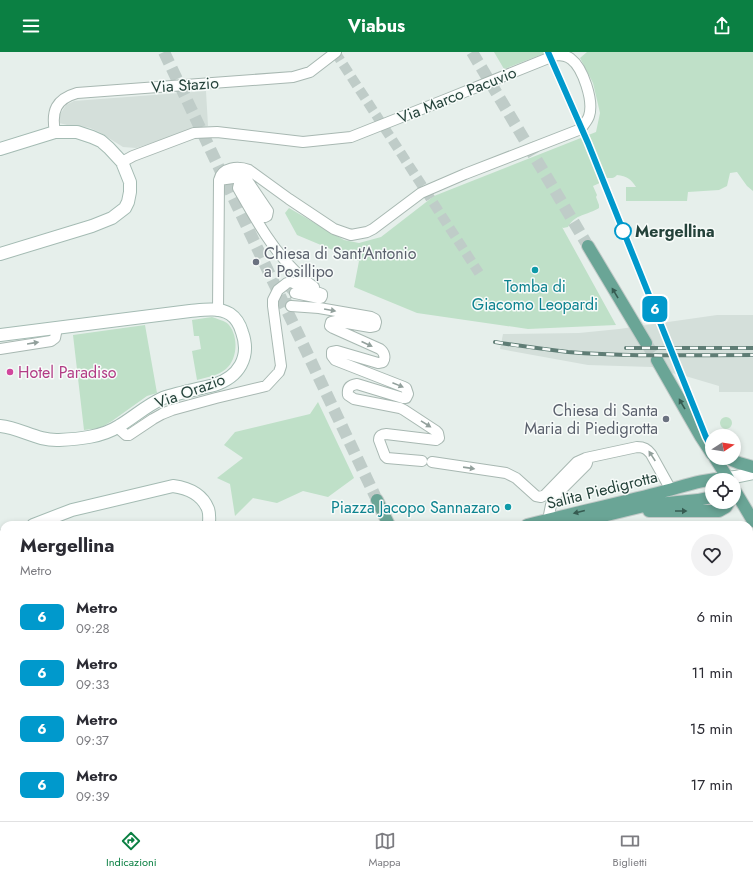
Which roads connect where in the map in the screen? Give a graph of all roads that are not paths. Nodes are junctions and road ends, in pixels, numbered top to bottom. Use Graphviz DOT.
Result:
graph roads {
  1 [pos="336,52"];
  2 [pos="55,132"];
  3 [pos="0,149"];
  4 [pos="122,162"];
  5 [pos="219,180"];
  6 [pos="588,246"];
  7 [pos="0,254"];
  8 [pos="295,293"];
  9 [pos="322,294"];
  10 [pos="291,306"];
  11 [pos="218,310"];
  12 [pos="57,328"];
  13 [pos="0,335"];
  14 [pos="646,343"];
  15 [pos="0,349"];
  16 [pos="657,360"];
  17 [pos="0,426"];
  18 [pos="117,427"];
  19 [pos="705,442"];
  20 [pos="586,458"];
  21 [pos="741,465"];
  22 [pos="751,471"];
  23 [pos="741,475"];
  24 [pos="705,481"];
  25 [pos="692,484"];
  26 [pos="671,490"];
  27 [pos="705,498"];
  28 [pos="377,500"];
  29 [pos="691,501"];
  30 [pos="741,501"];
  31 [pos="722,509"];
  32 [pos="614,513"];
  33 [pos="43,521"];
  34 [pos="209,521"];
  35 [pos="387,521"];
  36 [pos="544,521"];
  37 [pos="582,521"];
  38 [pos="753,521"];
  1 -- 2 [label="street, Via Stazio"];
  2 -- 3 [label="street"];
  2 -- 4 [label="street"];
  4 -- 5 [label="street, Via Marco Pacuvio"];
  4 -- 7 [label="street"];
  5 -- 9 [label="street"];
  5 -- 11 [label="street"];
  14 -- 6 [label="main road, one-way"];
  8 -- 9 [label="street"];
  9 -- 18 [label="street"];
  10 -- 20 [label="street, one-way"];
  11 -- 12 [label="street, Via Orazio"];
  11 -- 18 [label="street, Via Orazio"];
  12 -- 13 [label="street, Via Orazio"];
  15 -- 12 [label="street, one-way"];
  19 -- 16 [label="main road, one-way"];
  17 -- 18 [label="street, Via Orazio"];
  26 -- 20 [label="street, one-way"];
  20 -- 36 [label="street"];
  21 -- 22 [label="main road"];
  22 -- 23 [label="street"];
  24 -- 25 [label="main road, Salita Piedigrotta"];
  25 -- 26 [label="main road, Salita Piedigrotta"];
  25 -- 29 [label="main road"];
  26 -- 36 [label="main road, Salita Piedigrotta, one-way"];
  27 -- 29 [label="main road, Salita Piedigrotta"];
  28 -- 35 [label="main road"];
  29 -- 32 [label="main road, Salita Piedigrotta"];
  30 -- 38 [label="main road"];
  32 -- 31 [label="main road, Salita Piedigrotta, one-way"];
  32 -- 37 [label="main road, Salita Piedigrotta"];
  33 -- 34 [label="street"];
}
